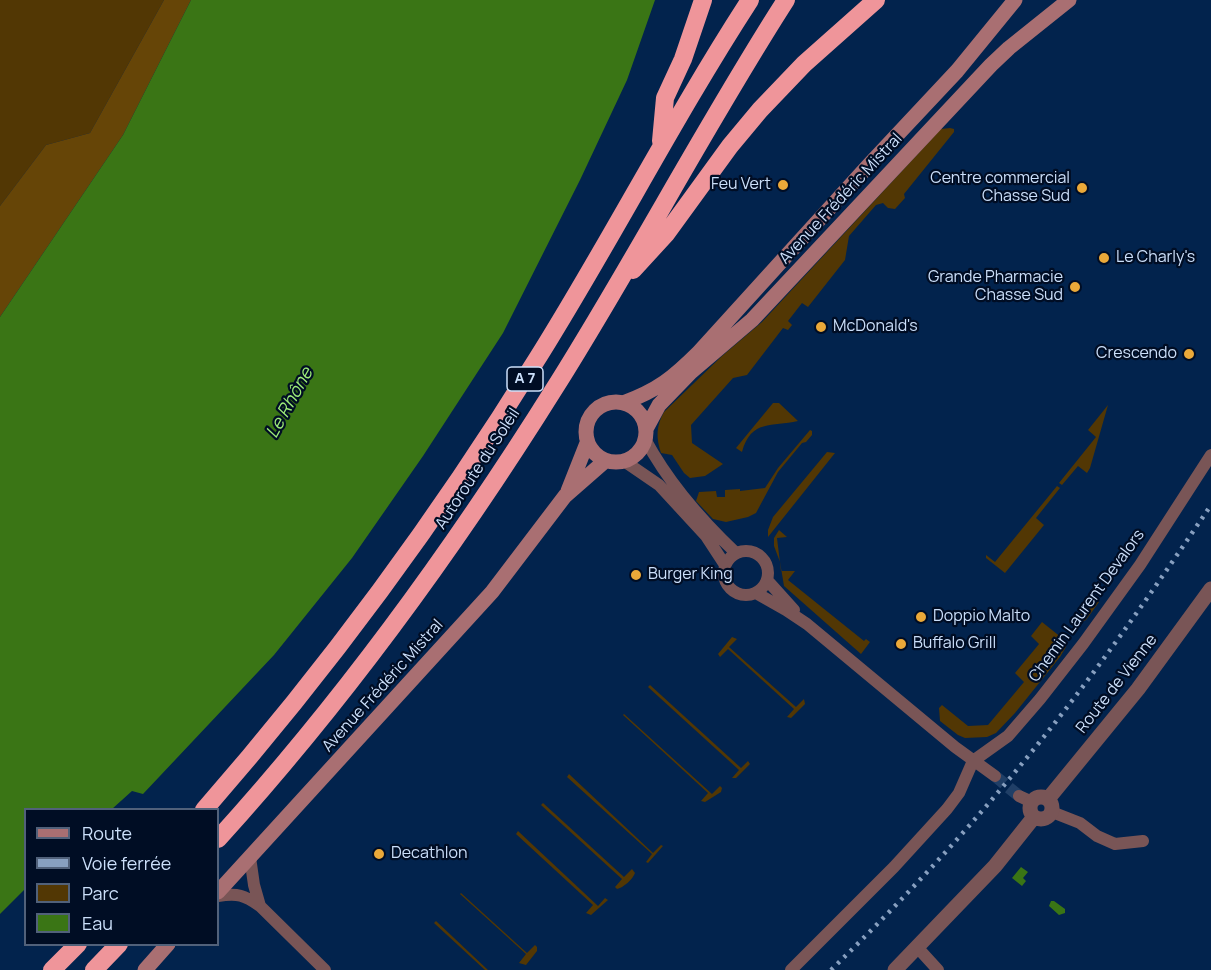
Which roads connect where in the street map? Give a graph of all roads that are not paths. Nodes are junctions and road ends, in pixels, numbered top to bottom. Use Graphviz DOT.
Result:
graph roads {
  1 [pos="703,0"];
  2 [pos="750,0"];
  3 [pos="786,0"];
  4 [pos="876,0"];
  5 [pos="1015,0"];
  6 [pos="1069,0"];
  7 [pos="660,146"];
  8 [pos="611,294"];
  9 [pos="623,403"];
  10 [pos="645,434"];
  11 [pos="587,443"];
  12 [pos="1211,455"];
  13 [pos="605,461"];
  14 [pos="624,461"];
  15 [pos="678,487"];
  16 [pos="565,496"];
  17 [pos="673,500"];
  18 [pos="736,553"];
  19 [pos="725,565"];
  20 [pos="767,580"];
  21 [pos="1211,589"];
  22 [pos="756,593"];
  23 [pos="807,624"];
  24 [pos="973,761"];
  25 [pos="995,776"];
  26 [pos="1050,805"];
  27 [pos="206,808"];
  28 [pos="219,838"];
  29 [pos="1143,841"];
  30 [pos="250,857"];
  31 [pos="219,893"];
  32 [pos="219,894"];
  33 [pos="261,906"];
  34 [pos="77,946"];
  35 [pos="118,946"];
  36 [pos="167,946"];
  37 [pos="916,947"];
  38 [pos="52,970"];
  39 [pos="94,970"];
  40 [pos="145,970"];
  41 [pos="324,970"];
  42 [pos="791,970"];
  43 [pos="895,970"];
  44 [pos="938,970"];
  1 -- 7 [label="highway"];
  2 -- 7 [label="highway, Autoroute du Soleil / A 7"];
  3 -- 8 [label="highway, Autoroute du Soleil / A 7"];
  4 -- 8 [label="highway"];
  5 -- 9 [label="main road, Avenue Frédéric Mistral"];
  6 -- 10 [label="main road, Avenue Frédéric Mistral"];
  7 -- 27 [label="highway, Autoroute du Soleil / A 7"];
  8 -- 28 [label="highway, Autoroute du Soleil / A 7"];
  9 -- 10 [label="main road"];
  9 -- 11 [label="main road"];
  10 -- 14 [label="main road"];
  10 -- 15 [label="street"];
  11 -- 13 [label="main road"];
  11 -- 16 [label="main road, Avenue Frédéric Mistral"];
  12 -- 24 [label="street, Chemin Laurent Devalors"];
  13 -- 14 [label="main road"];
  13 -- 16 [label="main road, Avenue Frédéric Mistral"];
  14 -- 17 [label="street"];
  15 -- 17 [label="street"];
  15 -- 18 [label="street"];
  16 -- 30 [label="main road, Avenue Frédéric Mistral"];
  17 -- 19 [label="street"];
  18 -- 19 [label="street"];
  18 -- 20 [label="street"];
  19 -- 22 [label="street"];
  20 -- 22 [label="street"];
  20 -- 23 [label="street"];
  21 -- 26 [label="street, Route de Vienne"];
  22 -- 23 [label="street"];
  23 -- 24 [label="street"];
  24 -- 25 [label="street"];
  24 -- 42 [label="street"];
  26 -- 29 [label="street"];
  26 -- 37 [label="street"];
  30 -- 31 [label="main road, Avenue Frédéric Mistral"];
  30 -- 33 [label="street"];
  32 -- 33 [label="street"];
  33 -- 41 [label="street"];
  34 -- 38 [label="highway"];
  35 -- 39 [label="highway"];
  36 -- 40 [label="main road"];
  37 -- 43 [label="street"];
  37 -- 44 [label="street"];
}
